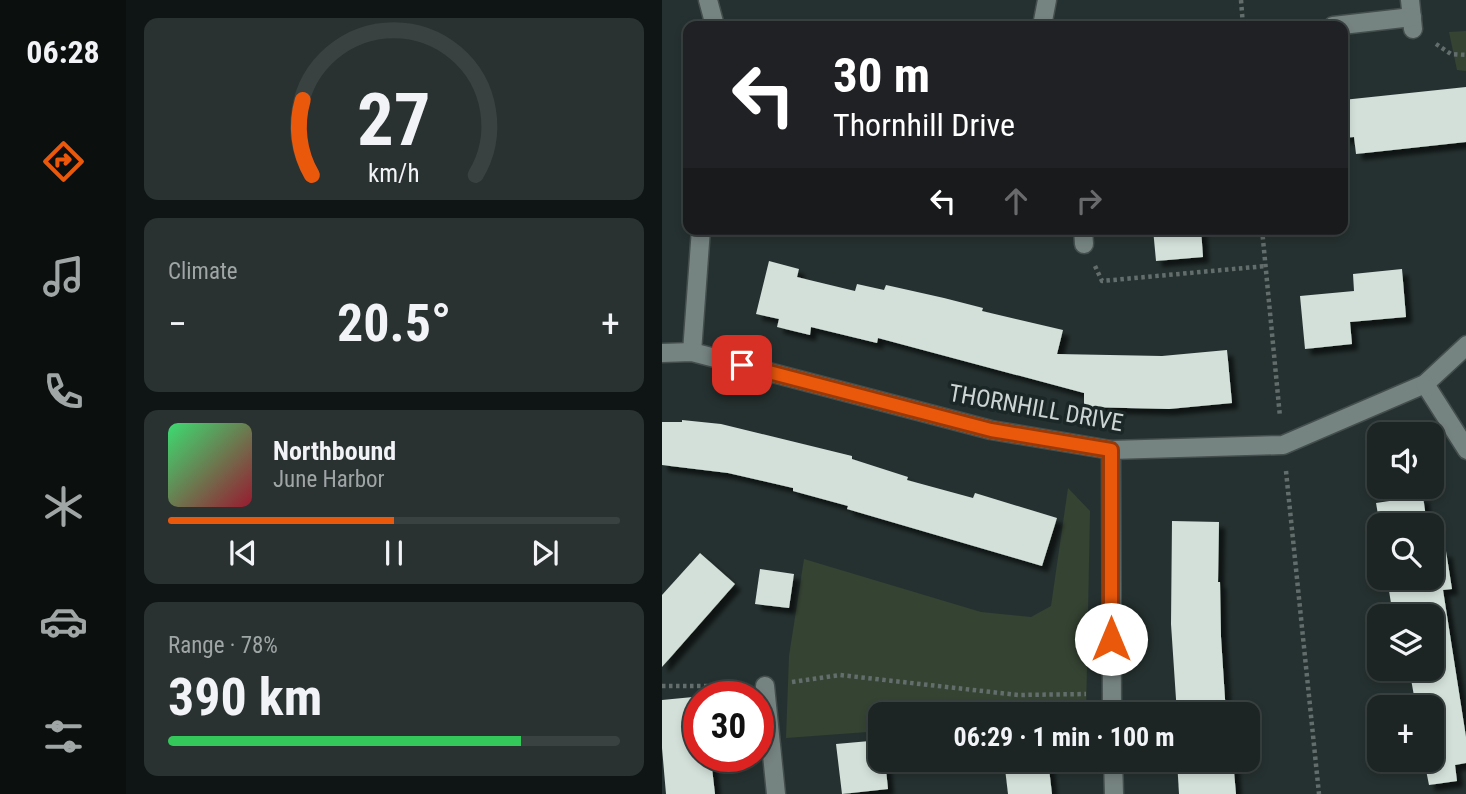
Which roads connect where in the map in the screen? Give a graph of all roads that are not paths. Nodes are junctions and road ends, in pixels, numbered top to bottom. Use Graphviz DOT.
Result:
graph roads {
  1 [pos="708,0"];
  2 [pos="1047,0"];
  3 [pos="1412,15"];
  4 [pos="714,21"];
  5 [pos="1043,21"];
  6 [pos="1348,24"];
  7 [pos="701,235"];
  8 [pos="1466,345"];
  9 [pos="692,352"];
  10 [pos="662,353"];
  11 [pos="1425,384"];
  12 [pos="1111,450"];
  13 [pos="1466,450"];
  14 [pos="1111,702"];
  15 [pos="774,772"];
  16 [pos="1113,772"];
  17 [pos="776,794"];
  18 [pos="1114,794"];
  1 -- 4 [label="street"];
  2 -- 5 [label="street"];
  3 -- 6 [label="street"];
  7 -- 9 [label="street"];
  8 -- 11 [label="street, THORNHILL DRIVE"];
  9 -- 10 [label="street, THORNHILL DRIVE"];
  9 -- 12 [label="street, THORNHILL DRIVE"];
  11 -- 12 [label="street, THORNHILL DRIVE"];
  11 -- 13 [label="street"];
  12 -- 14 [label="street"];
  15 -- 17 [label="street"];
  16 -- 18 [label="street"];
}
